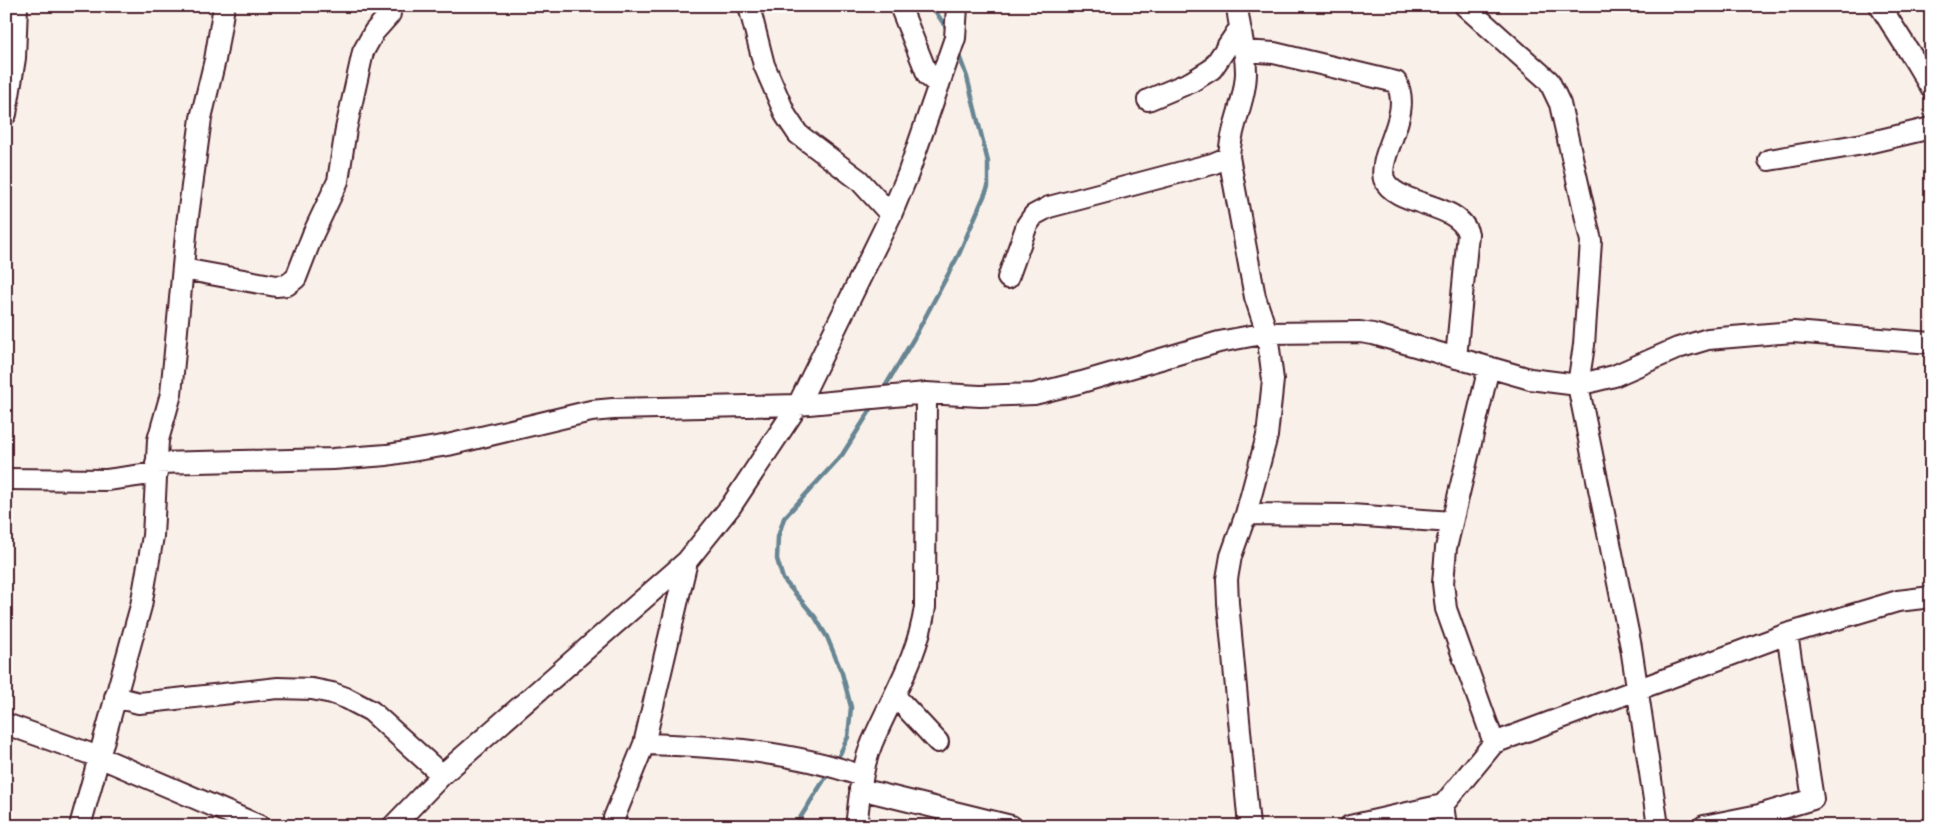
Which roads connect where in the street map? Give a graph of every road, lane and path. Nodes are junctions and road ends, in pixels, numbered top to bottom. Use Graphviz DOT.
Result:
graph roads {
  1 [pos="17,6"];
  2 [pos="224,6"];
  3 [pos="749,6"];
  4 [pos="900,6"];
  5 [pos="957,6"];
  6 [pos="1238,6"];
  7 [pos="1465,6"];
  8 [pos="1880,6"];
  9 [pos="390,14"];
  10 [pos="1239,29"];
  11 [pos="1244,51"];
  12 [pos="941,80"];
  13 [pos="1931,88"];
  14 [pos="1148,100"];
  15 [pos="6,114"];
  16 [pos="1931,128"];
  17 [pos="1229,157"];
  18 [pos="1769,160"];
  19 [pos="891,216"];
  20 [pos="183,269"];
  21 [pos="1008,278"];
  22 [pos="1267,333"];
  23 [pos="1931,343"];
  24 [pos="1456,358"];
  25 [pos="1489,367"];
  26 [pos="1578,385"];
  27 [pos="926,393"];
  28 [pos="798,405"];
  29 [pos="156,468"];
  30 [pos="6,479"];
  31 [pos="1246,514"];
  32 [pos="1452,522"];
  33 [pos="688,562"];
  34 [pos="1931,597"];
  35 [pos="1787,634"];
  36 [pos="1638,690"];
  37 [pos="895,696"];
  38 [pos="115,697"];
  39 [pos="6,724"];
  40 [pos="938,742"];
  41 [pos="1494,743"];
  42 [pos="644,744"];
  43 [pos="99,757"];
  44 [pos="442,776"];
  45 [pos="861,782"];
  46 [pos="1443,805"];
  47 [pos="611,823"];
  48 [pos="80,826"];
  49 [pos="260,826"];
  50 [pos="393,826"];
  51 [pos="856,826"];
  52 [pos="1011,826"];
  53 [pos="1249,826"];
  54 [pos="1350,826"];
  55 [pos="1446,826"];
  56 [pos="1658,826"];
  57 [pos="1704,826"];
  1 -- 15 [label="street"];
  2 -- 20 [label="street"];
  3 -- 19 [label="street"];
  4 -- 12 [label="street"];
  5 -- 12 [label="street"];
  6 -- 10 [label="street"];
  7 -- 26 [label="street"];
  8 -- 13 [label="street"];
  9 -- 20 [label="street"];
  10 -- 11 [label="street"];
  10 -- 14 [label="street"];
  11 -- 17 [label="street"];
  11 -- 24 [label="street"];
  12 -- 19 [label="street"];
  16 -- 18 [label="street"];
  17 -- 21 [label="street"];
  17 -- 22 [label="street"];
  19 -- 28 [label="street"];
  20 -- 29 [label="street"];
  22 -- 24 [label="street"];
  22 -- 27 [label="street"];
  22 -- 31 [label="street"];
  23 -- 26 [label="street"];
  24 -- 25 [label="street"];
  25 -- 26 [label="street"];
  25 -- 32 [label="street"];
  26 -- 36 [label="street"];
  27 -- 28 [label="street"];
  27 -- 37 [label="street"];
  28 -- 29 [label="street"];
  28 -- 33 [label="street"];
  29 -- 30 [label="street"];
  29 -- 38 [label="street"];
  31 -- 32 [label="street"];
  31 -- 53 [label="street"];
  32 -- 41 [label="street"];
  33 -- 42 [label="street"];
  33 -- 44 [label="street"];
  34 -- 35 [label="street"];
  35 -- 36 [label="street"];
  35 -- 57 [label="street"];
  36 -- 41 [label="street"];
  36 -- 56 [label="street"];
  37 -- 40 [label="street"];
  37 -- 45 [label="street"];
  38 -- 43 [label="street"];
  38 -- 44 [label="street"];
  39 -- 43 [label="street"];
  41 -- 46 [label="street"];
  42 -- 45 [label="street"];
  42 -- 47 [label="street"];
  43 -- 48 [label="street"];
  43 -- 49 [label="street"];
  44 -- 50 [label="street"];
  45 -- 51 [label="street"];
  45 -- 52 [label="street"];
  46 -- 54 [label="street"];
  46 -- 55 [label="street"];
}
